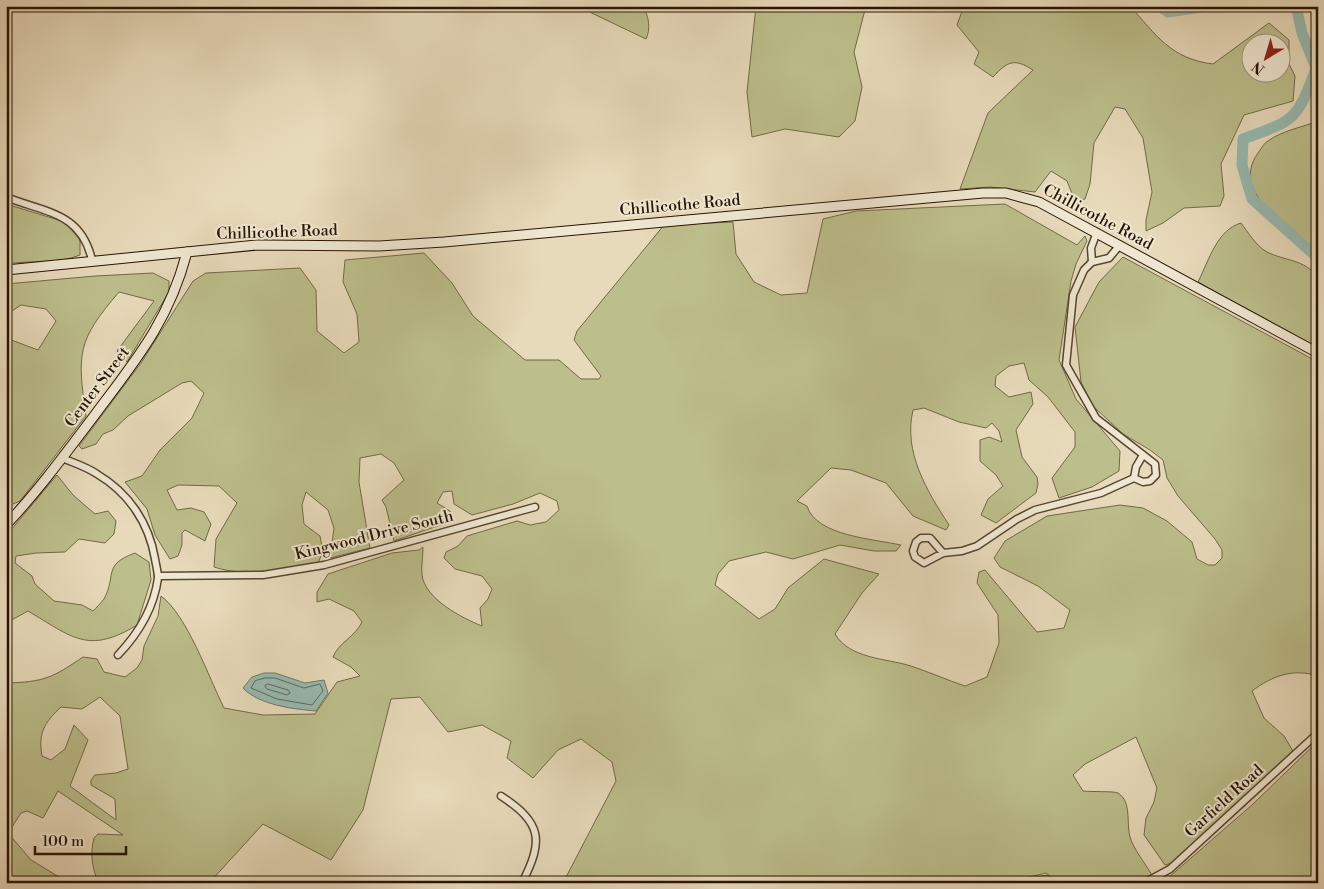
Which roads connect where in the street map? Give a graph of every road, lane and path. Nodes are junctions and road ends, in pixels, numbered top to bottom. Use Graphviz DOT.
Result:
graph roads {
  1 [pos="6,197"];
  2 [pos="1097,232"];
  3 [pos="1120,245"];
  4 [pos="187,252"];
  5 [pos="92,260"];
  6 [pos="1092,262"];
  7 [pos="6,270"];
  8 [pos="1318,353"];
  9 [pos="1144,455"];
  10 [pos="62,458"];
  11 [pos="1134,478"];
  12 [pos="535,508"];
  13 [pos="6,525"];
  14 [pos="942,553"];
  15 [pos="158,576"];
  16 [pos="118,655"];
  17 [pos="1318,733"];
  18 [pos="501,796"];
  19 [pos="522,883"];
  20 [pos="1144,883"];
  1 -- 5 [label="street"];
  2 -- 3 [label="main road, Chillicothe Road"];
  2 -- 4 [label="main road, Chillicothe Road"];
  2 -- 6 [label="street"];
  3 -- 6 [label="street"];
  3 -- 8 [label="main road, Chillicothe Road"];
  4 -- 5 [label="main road, Chillicothe Road"];
  4 -- 10 [label="main road, Center Street"];
  5 -- 7 [label="main road, Chillicothe Road"];
  6 -- 9 [label="street"];
  9 -- 11 [label="street"];
  9 -- 11 [label="street"];
  10 -- 13 [label="main road, Center Street"];
  10 -- 15 [label="street"];
  11 -- 14 [label="street"];
  12 -- 15 [label="street, Kingwood Drive South"];
  14 -- 14 [label="street"];
  15 -- 16 [label="street"];
  17 -- 20 [label="street, Garfield Road"];
  18 -- 19 [label="street"];
}
